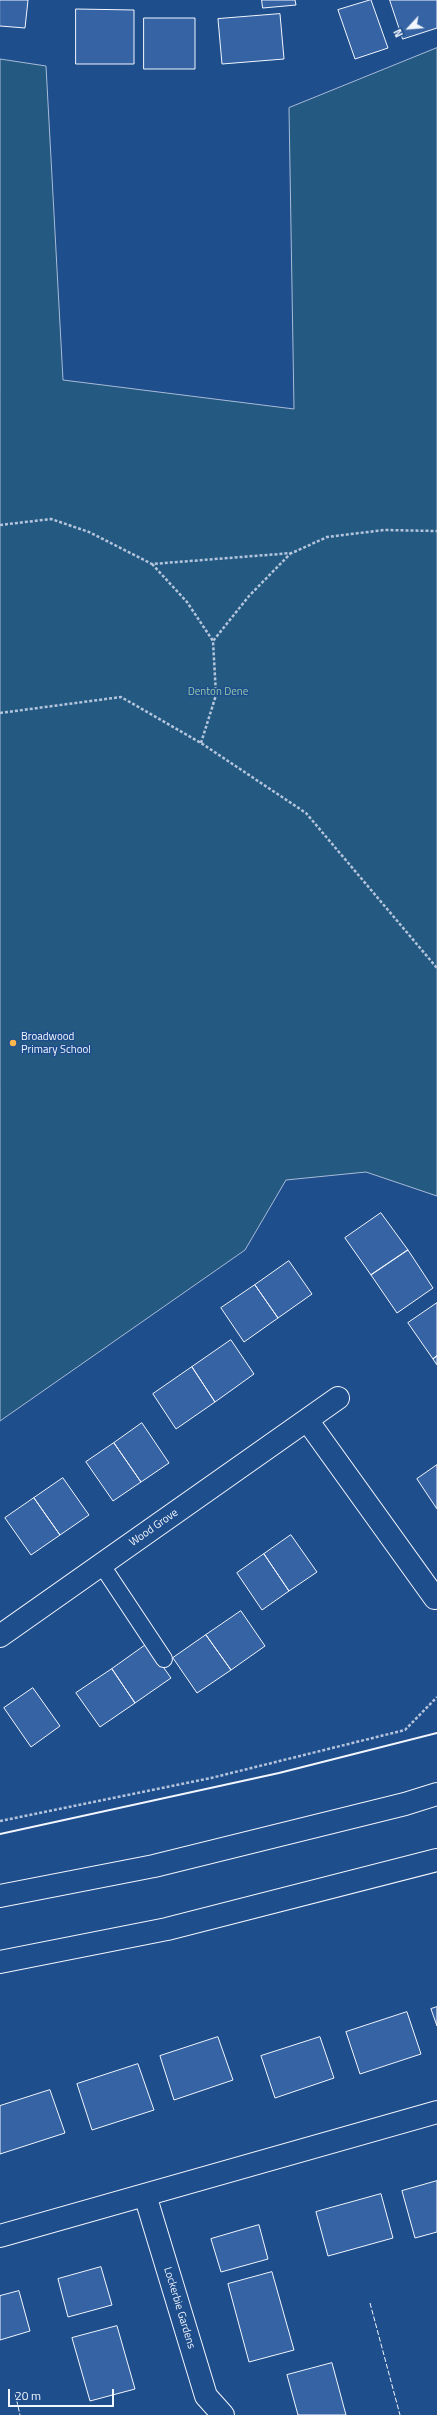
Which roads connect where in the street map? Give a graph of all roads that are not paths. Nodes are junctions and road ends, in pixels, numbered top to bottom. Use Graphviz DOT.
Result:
graph roads {
  1 [pos="338,1398"];
  2 [pos="307,1420"];
  3 [pos="101,1564"];
  4 [pos="435,1598"];
  5 [pos="0,1636"];
  6 [pos="164,1659"];
  7 [pos="437,1794"];
  8 [pos="437,1860"];
  9 [pos="0,1896"];
  10 [pos="0,1962"];
  11 [pos="437,2112"];
  12 [pos="145,2195"];
  13 [pos="0,2236"];
  14 [pos="224,2415"];
  1 -- 2 [label="main road, Wood Grove"];
  2 -- 3 [label="main road, Wood Grove"];
  2 -- 4 [label="main road"];
  3 -- 5 [label="main road, Wood Grove"];
  3 -- 6 [label="lane"];
  7 -- 9 [label="main road"];
  8 -- 10 [label="main road"];
  11 -- 12 [label="main road"];
  12 -- 13 [label="main road"];
  12 -- 14 [label="main road, Lockerbie Gardens"];
}
